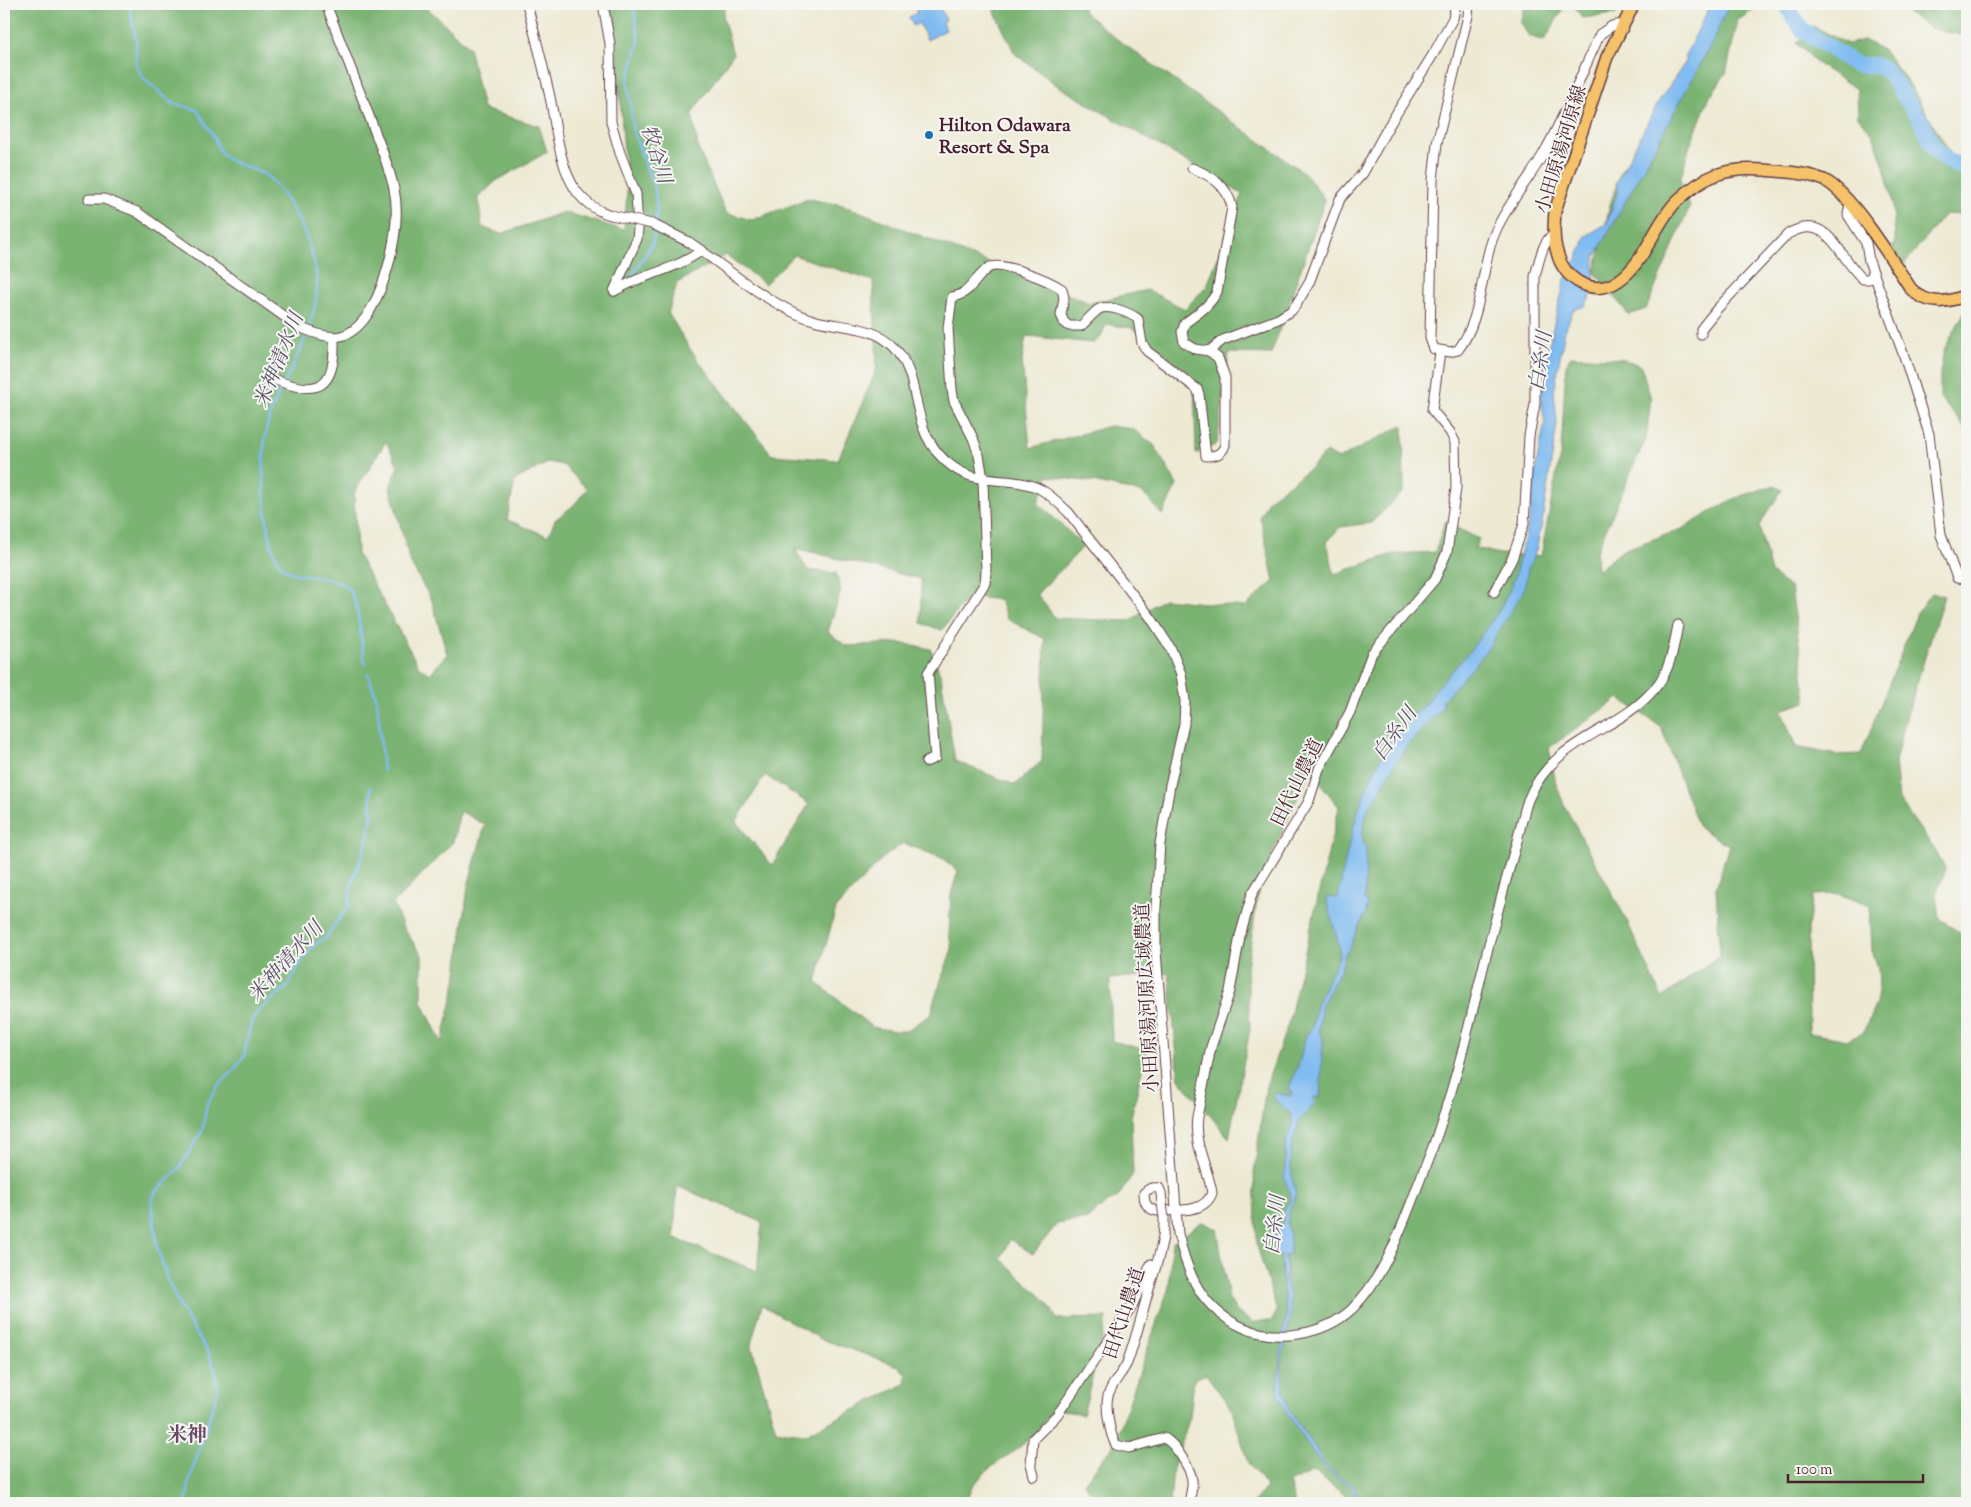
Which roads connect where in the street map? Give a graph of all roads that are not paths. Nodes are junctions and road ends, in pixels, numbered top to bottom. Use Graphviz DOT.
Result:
graph roads {
  1 [pos="326,4"];
  2 [pos="527,4"];
  3 [pos="603,4"];
  4 [pos="1456,4"];
  5 [pos="1469,4"];
  6 [pos="1634,4"];
  7 [pos="1623,24"];
  8 [pos="1192,168"];
  9 [pos="89,199"];
  10 [pos="1850,203"];
  11 [pos="1554,234"];
  12 [pos="702,250"];
  13 [pos="1874,273"];
  14 [pos="1967,295"];
  15 [pos="1701,334"];
  16 [pos="334,338"];
  17 [pos="1210,351"];
  18 [pos="1440,352"];
  19 [pos="275,379"];
  20 [pos="983,480"];
  21 [pos="1967,579"];
  22 [pos="1494,592"];
  23 [pos="1678,625"];
  24 [pos="926,762"];
  25 [pos="1176,1210"];
  26 [pos="1159,1252"];
  27 [pos="1034,1476"];
  28 [pos="1189,1503"];
  1 -- 16 [label="street"];
  2 -- 12 [label="street, 小田原湯河原広域農道, bridge"];
  3 -- 12 [label="street"];
  4 -- 17 [label="street"];
  5 -- 18 [label="street"];
  6 -- 7 [label="main road, 小田原湯河原線"];
  7 -- 11 [label="main road, 小田原湯河原線"];
  7 -- 18 [label="street"];
  8 -- 17 [label="street"];
  9 -- 16 [label="street"];
  10 -- 11 [label="main road, 小田原湯河原線"];
  10 -- 13 [label="street"];
  10 -- 14 [label="main road, 小田原湯河原線"];
  11 -- 22 [label="street"];
  12 -- 20 [label="street, 小田原湯河原広域農道"];
  13 -- 15 [label="street"];
  13 -- 21 [label="street"];
  16 -- 19 [label="street"];
  17 -- 20 [label="street"];
  18 -- 25 [label="street, 田代山農道"];
  20 -- 24 [label="street"];
  20 -- 25 [label="street, 小田原湯河原広域農道"];
  23 -- 25 [label="street, 小田原湯河原広域農道"];
  25 -- 26 [label="street, 田代山農道, bridge"];
  26 -- 27 [label="street"];
  26 -- 28 [label="street, 田代山農道"];
}
